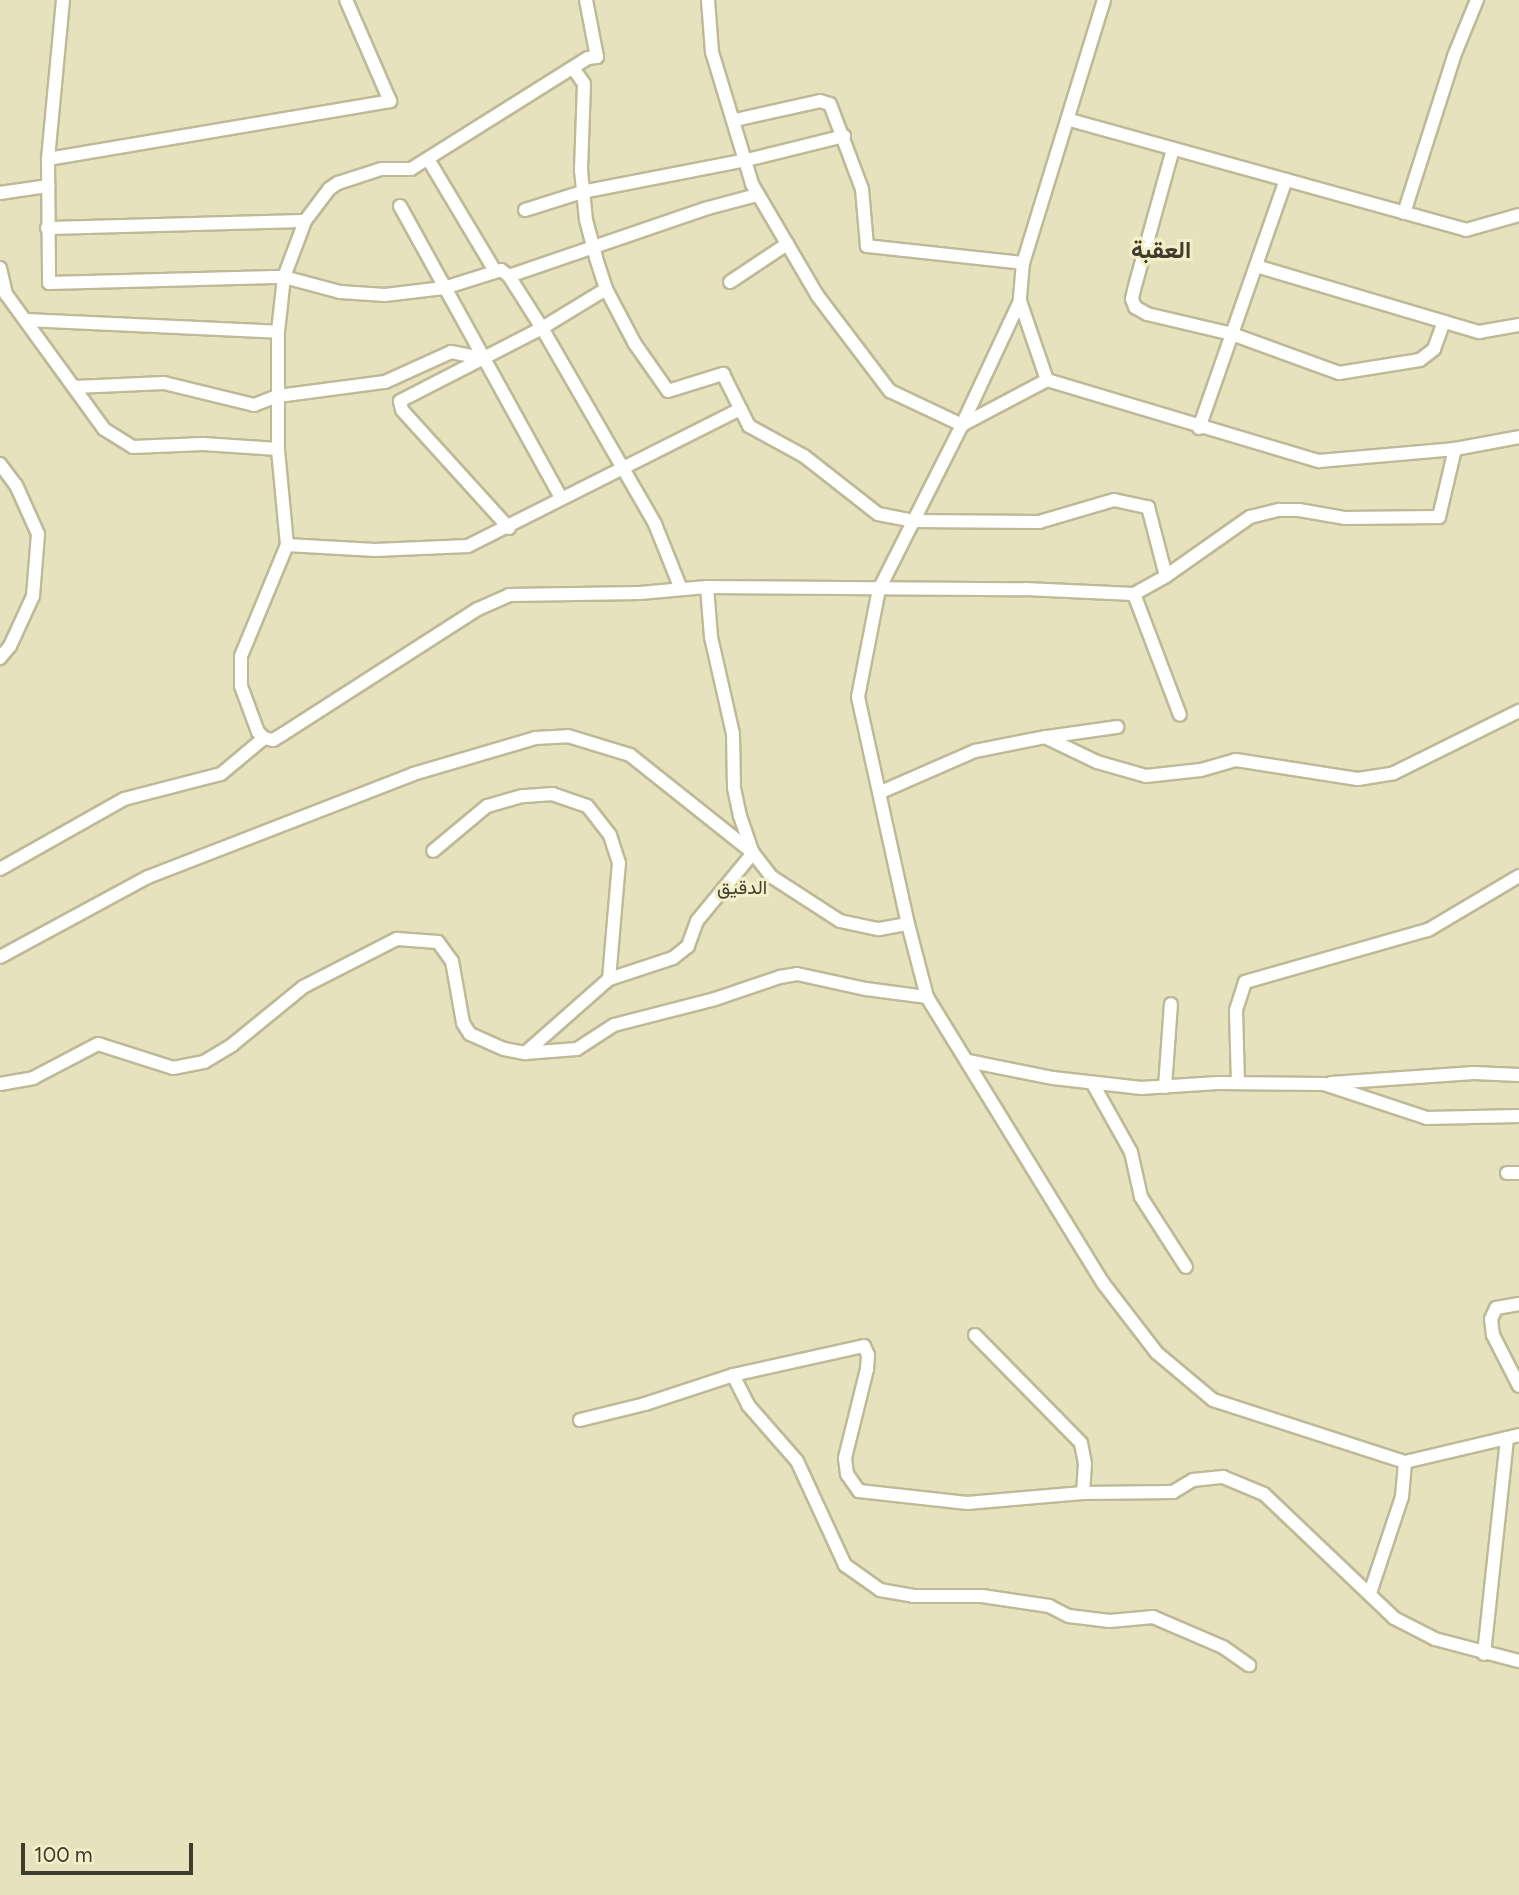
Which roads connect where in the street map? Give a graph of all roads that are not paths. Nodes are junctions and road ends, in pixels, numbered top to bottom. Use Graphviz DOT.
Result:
graph roads {
  1 [pos="63,0"];
  2 [pos="346,0"];
  3 [pos="586,0"];
  4 [pos="708,0"];
  5 [pos="1104,0"];
  6 [pos="1477,0"];
  7 [pos="573,68"];
  8 [pos="735,120"];
  9 [pos="1070,120"];
  10 [pos="844,136"];
  11 [pos="1173,149"];
  12 [pos="48,159"];
  13 [pos="428,159"];
  14 [pos="747,160"];
  15 [pos="1286,180"];
  16 [pos="48,186"];
  17 [pos="582,192"];
  18 [pos="0,193"];
  19 [pos="757,195"];
  20 [pos="400,206"];
  21 [pos="524,210"];
  22 [pos="1404,213"];
  23 [pos="1519,215"];
  24 [pos="305,221"];
  25 [pos="47,229"];
  26 [pos="787,244"];
  27 [pos="594,248"];
  28 [pos="1023,264"];
  29 [pos="1256,266"];
  30 [pos="0,268"];
  31 [pos="495,271"];
  32 [pos="284,276"];
  33 [pos="509,276"];
  34 [pos="730,282"];
  35 [pos="444,288"];
  36 [pos="606,289"];
  37 [pos="1020,301"];
  38 [pos="27,320"];
  39 [pos="1444,322"];
  40 [pos="1519,325"];
  41 [pos="542,328"];
  42 [pos="278,332"];
  43 [pos="1232,334"];
  44 [pos="486,359"];
  45 [pos="1047,380"];
  46 [pos="75,387"];
  47 [pos="278,396"];
  48 [pos="740,409"];
  49 [pos="962,425"];
  50 [pos="1199,428"];
  51 [pos="1519,437"];
  52 [pos="278,449"];
  53 [pos="1455,449"];
  54 [pos="0,464"];
  55 [pos="624,469"];
  56 [pos="561,498"];
  57 [pos="913,521"];
  58 [pos="509,528"];
  59 [pos="287,545"];
  60 [pos="1166,576"];
  61 [pos="707,587"];
  62 [pos="681,589"];
  63 [pos="879,589"];
  64 [pos="1134,594"];
  65 [pos="0,659"];
  66 [pos="1519,711"];
  67 [pos="1180,715"];
  68 [pos="1117,727"];
  69 [pos="1045,737"];
  70 [pos="264,738"];
  71 [pos="881,792"];
  72 [pos="433,851"];
  73 [pos="753,853"];
  74 [pos="0,869"];
  75 [pos="1519,876"];
  76 [pos="908,924"];
  77 [pos="0,957"];
  78 [pos="609,979"];
  79 [pos="927,997"];
  80 [pos="1171,1004"];
  81 [pos="525,1053"];
  82 [pos="968,1061"];
  83 [pos="1519,1075"];
  84 [pos="1238,1083"];
  85 [pos="0,1084"];
  86 [pos="1093,1084"];
  87 [pos="1324,1084"];
  88 [pos="1165,1087"];
  89 [pos="1519,1116"];
  90 [pos="1186,1266"];
  91 [pos="1519,1304"];
  92 [pos="975,1335"];
  93 [pos="733,1375"];
  94 [pos="1519,1386"];
  95 [pos="580,1419"];
  96 [pos="1513,1437"];
  97 [pos="1405,1462"];
  98 [pos="1083,1493"];
  99 [pos="1370,1594"];
  100 [pos="1484,1654"];
  101 [pos="1519,1661"];
  102 [pos="1250,1665"];
  1 -- 12 [label="street"];
  2 -- 12 [label="street"];
  3 -- 7 [label="street"];
  4 -- 8 [label="street"];
  5 -- 9 [label="street"];
  6 -- 22 [label="street"];
  7 -- 13 [label="street"];
  7 -- 17 [label="street"];
  8 -- 10 [label="street"];
  8 -- 14 [label="street"];
  9 -- 11 [label="street"];
  9 -- 28 [label="street"];
  10 -- 14 [label="street"];
  10 -- 28 [label="street"];
  11 -- 15 [label="street"];
  11 -- 43 [label="street"];
  12 -- 16 [label="street"];
  13 -- 24 [label="street"];
  13 -- 31 [label="street"];
  14 -- 17 [label="street"];
  14 -- 19 [label="street"];
  15 -- 22 [label="street"];
  15 -- 29 [label="street"];
  16 -- 18 [label="street"];
  16 -- 25 [label="street"];
  17 -- 21 [label="street"];
  17 -- 27 [label="street"];
  19 -- 26 [label="street"];
  19 -- 27 [label="street"];
  20 -- 35 [label="street"];
  22 -- 23 [label="street"];
  24 -- 25 [label="street"];
  24 -- 32 [label="street"];
  25 -- 32 [label="street"];
  26 -- 34 [label="street"];
  26 -- 49 [label="street"];
  27 -- 33 [label="street"];
  27 -- 36 [label="street"];
  28 -- 37 [label="street"];
  29 -- 39 [label="street"];
  29 -- 43 [label="street"];
  30 -- 38 [label="street"];
  31 -- 33 [label="street"];
  31 -- 35 [label="street"];
  32 -- 35 [label="street"];
  32 -- 42 [label="street"];
  33 -- 41 [label="street"];
  35 -- 44 [label="street"];
  36 -- 41 [label="street"];
  36 -- 48 [label="street"];
  37 -- 45 [label="street"];
  37 -- 49 [label="street"];
  38 -- 42 [label="street"];
  38 -- 46 [label="street"];
  39 -- 40 [label="street"];
  39 -- 43 [label="street"];
  41 -- 44 [label="street"];
  41 -- 55 [label="street"];
  42 -- 47 [label="street"];
  43 -- 50 [label="street"];
  44 -- 47 [label="street"];
  44 -- 56 [label="street"];
  44 -- 58 [label="street"];
  45 -- 49 [label="street"];
  45 -- 50 [label="street"];
  46 -- 47 [label="street"];
  46 -- 52 [label="street"];
  47 -- 52 [label="street"];
  48 -- 55 [label="street"];
  48 -- 57 [label="street"];
  49 -- 57 [label="street"];
  50 -- 53 [label="street"];
  51 -- 53 [label="street"];
  52 -- 59 [label="street"];
  53 -- 60 [label="street"];
  54 -- 65 [label="street"];
  55 -- 56 [label="street"];
  55 -- 62 [label="street"];
  56 -- 58 [label="street"];
  57 -- 60 [label="street"];
  57 -- 63 [label="street"];
  58 -- 59 [label="street"];
  59 -- 70 [label="street"];
  60 -- 64 [label="street"];
  61 -- 62 [label="street"];
  61 -- 63 [label="street"];
  61 -- 73 [label="street"];
  62 -- 70 [label="street"];
  63 -- 64 [label="street"];
  63 -- 71 [label="street"];
  64 -- 67 [label="street"];
  66 -- 69 [label="street"];
  68 -- 69 [label="street"];
  69 -- 71 [label="street"];
  70 -- 74 [label="street"];
  71 -- 76 [label="street"];
  72 -- 78 [label="street"];
  73 -- 76 [label="street"];
  73 -- 77 [label="street"];
  73 -- 78 [label="street"];
  75 -- 84 [label="street"];
  76 -- 79 [label="street"];
  78 -- 81 [label="street"];
  79 -- 81 [label="street"];
  79 -- 82 [label="street"];
  80 -- 88 [label="street"];
  81 -- 85 [label="street"];
  82 -- 86 [label="street"];
  82 -- 97 [label="street"];
  83 -- 87 [label="street"];
  84 -- 87 [label="street"];
  84 -- 88 [label="street"];
  86 -- 88 [label="street"];
  86 -- 90 [label="street"];
  87 -- 89 [label="street"];
  91 -- 94 [label="street"];
  92 -- 98 [label="street"];
  93 -- 95 [label="street"];
  93 -- 98 [label="street"];
  93 -- 102 [label="street"];
  96 -- 97 [label="street"];
  96 -- 100 [label="street"];
  97 -- 99 [label="street"];
  98 -- 99 [label="street"];
  99 -- 100 [label="street"];
  100 -- 101 [label="street"];
}
